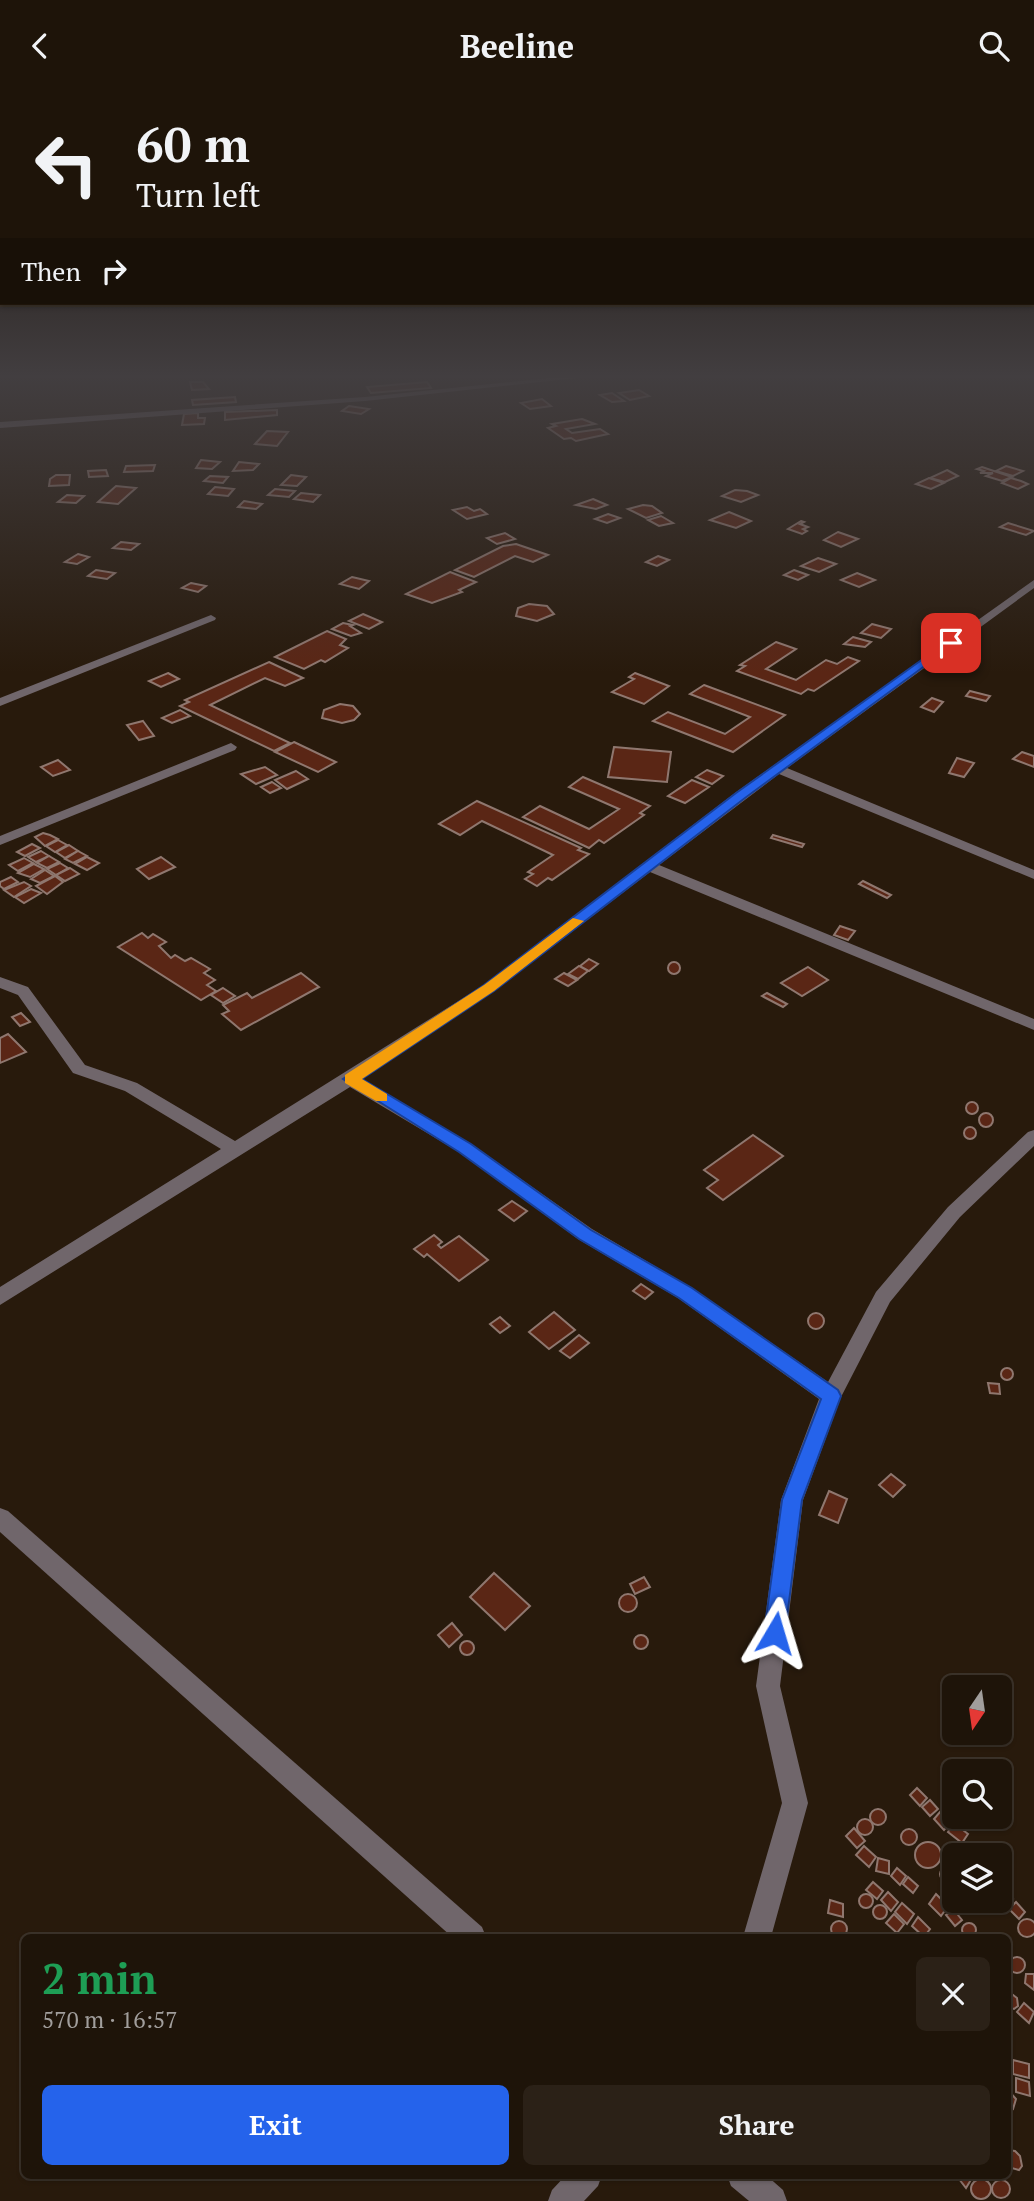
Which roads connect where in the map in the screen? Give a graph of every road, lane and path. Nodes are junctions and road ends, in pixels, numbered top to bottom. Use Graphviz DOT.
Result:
graph roads {
  1 [pos="1034,583"];
  2 [pos="211,618"];
  3 [pos="0,702"];
  4 [pos="231,747"];
  5 [pos="778,769"];
  6 [pos="0,841"];
  7 [pos="649,866"];
  8 [pos="1034,874"];
  9 [pos="0,982"];
  10 [pos="1034,1025"];
  11 [pos="350,1079"];
  12 [pos="1034,1136"];
  13 [pos="236,1150"];
  14 [pos="0,1297"];
  15 [pos="831,1396"];
  16 [pos="0,1518"];
  17 [pos="469,1934"];
  18 [pos="758,1934"];
  19 [pos="583,2179"];
  20 [pos="747,2179"];
  21 [pos="563,2201"];
  22 [pos="772,2201"];
  1 -- 5 [label="street"];
  2 -- 3 [label="street"];
  4 -- 6 [label="street"];
  5 -- 7 [label="street"];
  5 -- 8 [label="street"];
  7 -- 10 [label="street"];
  7 -- 11 [label="street"];
  9 -- 13 [label="street"];
  11 -- 13 [label="street"];
  11 -- 15 [label="street"];
  12 -- 15 [label="street"];
  13 -- 14 [label="street"];
  15 -- 18 [label="street"];
  16 -- 17 [label="street"];
  19 -- 21 [label="street"];
  20 -- 22 [label="street"];
}
